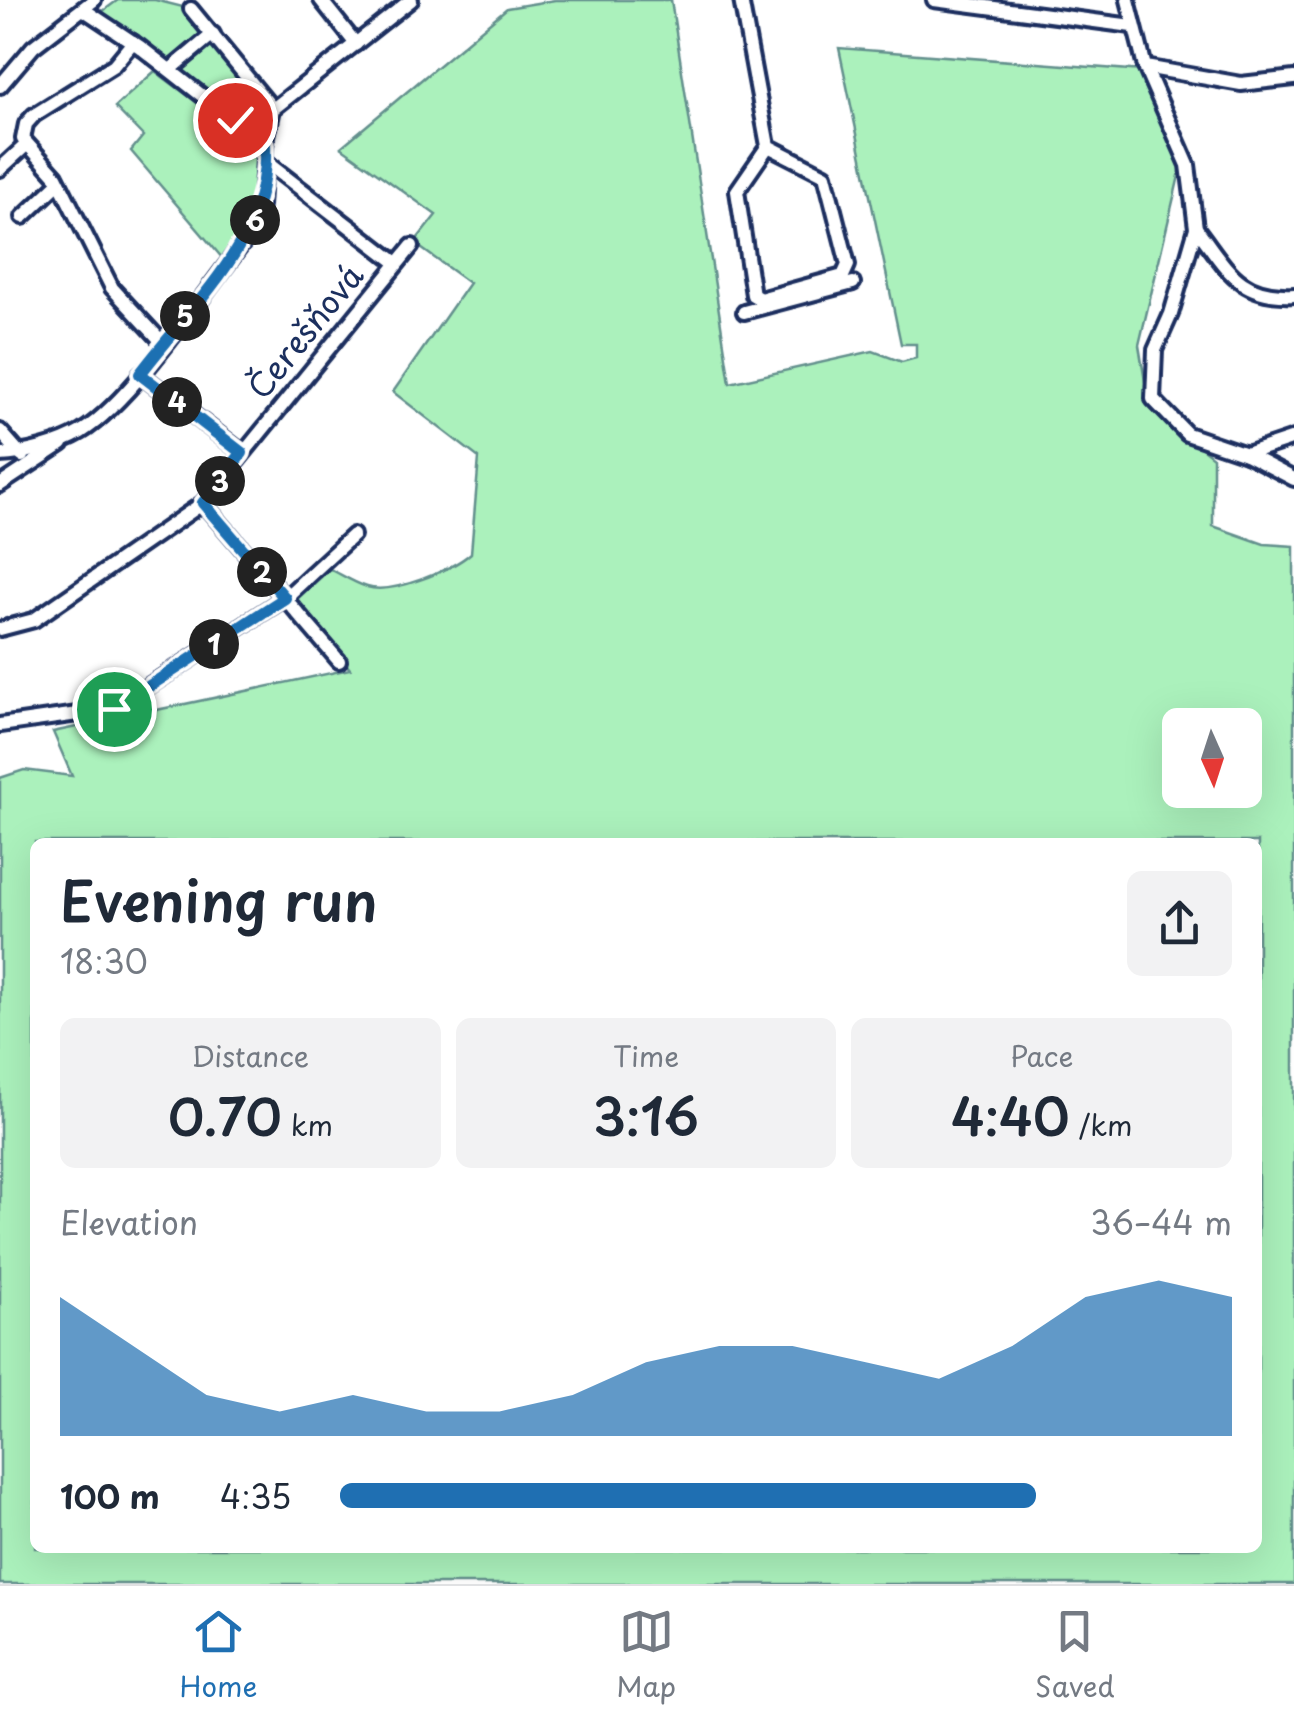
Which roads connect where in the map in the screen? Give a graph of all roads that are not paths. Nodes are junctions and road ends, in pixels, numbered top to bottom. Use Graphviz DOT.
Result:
graph roads {
  1 [pos="321,0"];
  2 [pos="411,0"];
  3 [pos="741,0"];
  4 [pos="934,0"];
  5 [pos="1128,0"];
  6 [pos="88,4"];
  7 [pos="191,9"];
  8 [pos="1132,26"];
  9 [pos="213,34"];
  10 [pos="133,42"];
  11 [pos="356,44"];
  12 [pos="1145,67"];
  13 [pos="170,70"];
  14 [pos="1294,78"];
  15 [pos="0,86"];
  16 [pos="272,109"];
  17 [pos="26,145"];
  18 [pos="265,145"];
  19 [pos="768,146"];
  20 [pos="266,162"];
  21 [pos="0,170"];
  22 [pos="59,183"];
  23 [pos="23,217"];
  24 [pos="1196,228"];
  25 [pos="412,246"];
  26 [pos="397,264"];
  27 [pos="854,283"];
  28 [pos="822,286"];
  29 [pos="1294,295"];
  30 [pos="781,298"];
  31 [pos="744,312"];
  32 [pos="163,344"];
  33 [pos="140,374"];
  34 [pos="0,431"];
  35 [pos="1294,438"];
  36 [pos="242,453"];
  37 [pos="1246,454"];
  38 [pos="0,455"];
  39 [pos="25,460"];
  40 [pos="1294,479"];
  41 [pos="0,485"];
  42 [pos="203,503"];
  43 [pos="353,535"];
  44 [pos="285,598"];
  45 [pos="0,629"];
  46 [pos="339,661"];
  47 [pos="0,725"];
  1 -- 11 [label="street"];
  2 -- 11 [label="street"];
  3 -- 19 [label="street"];
  4 -- 8 [label="street"];
  5 -- 8 [label="street"];
  6 -- 10 [label="street"];
  6 -- 15 [label="street"];
  7 -- 9 [label="street"];
  8 -- 12 [label="street"];
  9 -- 13 [label="street"];
  9 -- 16 [label="street"];
  10 -- 13 [label="street"];
  10 -- 17 [label="street"];
  11 -- 16 [label="street"];
  12 -- 14 [label="street"];
  12 -- 24 [label="street"];
  13 -- 18 [label="street"];
  16 -- 18 [label="street"];
  17 -- 21 [label="street"];
  17 -- 22 [label="street"];
  18 -- 20 [label="street"];
  19 -- 28 [label="street"];
  19 -- 30 [label="street"];
  20 -- 26 [label="street"];
  20 -- 32 [label="street"];
  22 -- 23 [label="street"];
  22 -- 32 [label="street"];
  24 -- 29 [label="street"];
  24 -- 37 [label="street"];
  25 -- 26 [label="street, Čerešňová"];
  26 -- 36 [label="street, Čerešňová"];
  27 -- 28 [label="street"];
  28 -- 30 [label="street"];
  30 -- 31 [label="street"];
  32 -- 33 [label="street"];
  33 -- 36 [label="street"];
  33 -- 39 [label="street"];
  34 -- 39 [label="street"];
  35 -- 37 [label="street"];
  36 -- 42 [label="street, Čerešňová"];
  37 -- 40 [label="street"];
  38 -- 39 [label="street"];
  39 -- 41 [label="street"];
  42 -- 44 [label="street"];
  42 -- 45 [label="street, Čerešňová"];
  43 -- 44 [label="street"];
  44 -- 46 [label="street"];
  44 -- 47 [label="street"];
}
